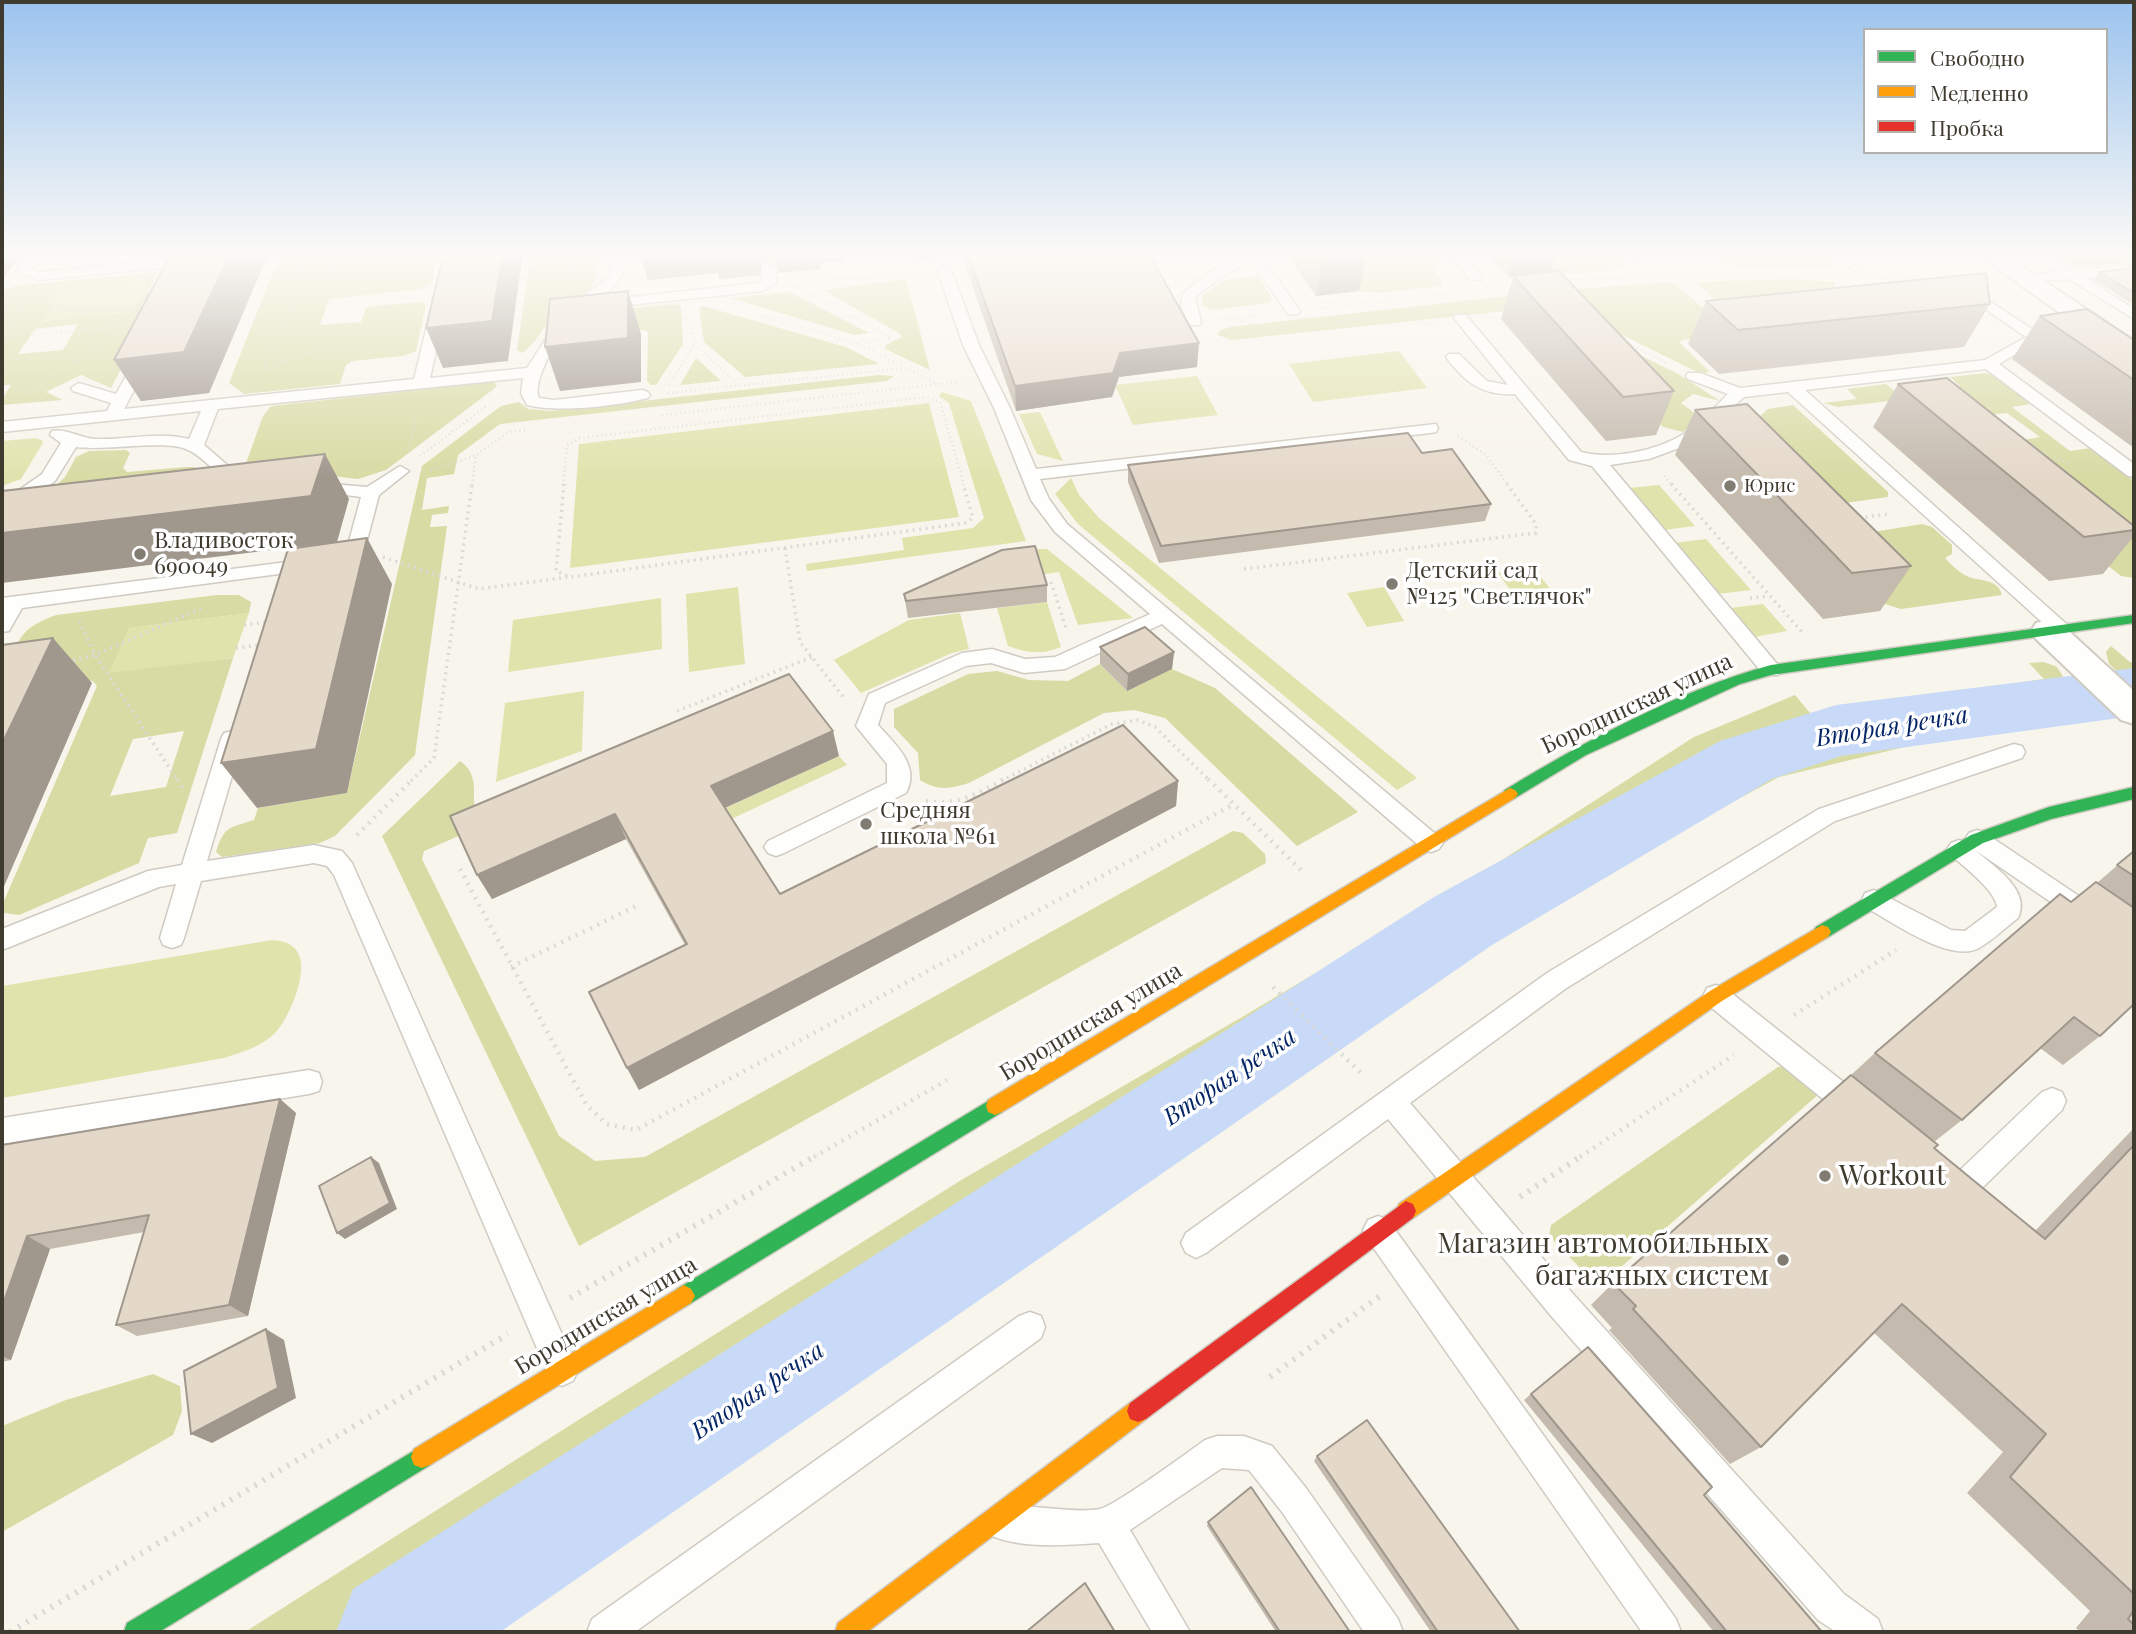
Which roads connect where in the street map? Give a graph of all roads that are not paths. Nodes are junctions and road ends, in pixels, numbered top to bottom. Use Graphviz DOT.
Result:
graph roads {
  1 [pos="158,328"];
  2 [pos="434,328"];
  3 [pos="562,328"];
  4 [pos="965,328"];
  5 [pos="1470,328"];
  6 [pos="2029,328"];
  7 [pos="2093,328"];
  8 [pos="2087,329"];
  9 [pos="2134,353"];
  10 [pos="1454,358"];
  11 [pos="1989,364"];
  12 [pos="532,372"];
  13 [pos="1694,376"];
  14 [pos="421,383"];
  15 [pos="1792,387"];
  16 [pos="79,388"];
  17 [pos="1519,388"];
  18 [pos="1739,393"];
  19 [pos="642,395"];
  20 [pos="212,405"];
  21 [pos="117,408"];
  22 [pos="37,423"];
  23 [pos="2,427"];
  24 [pos="1430,428"];
  25 [pos="71,442"];
  26 [pos="195,446"];
  27 [pos="1598,462"];
  28 [pos="403,469"];
  29 [pos="2134,472"];
  30 [pos="1029,475"];
  31 [pos="267,480"];
  32 [pos="293,484"];
  33 [pos="371,493"];
  34 [pos="2,510"];
  35 [pos="283,568"];
  36 [pos="8,603"];
  37 [pos="1166,615"];
  38 [pos="2134,619"];
  39 [pos="2,626"];
  40 [pos="2055,630"];
  41 [pos="260,645"];
  42 [pos="1770,670"];
  43 [pos="2134,710"];
  44 [pos="237,722"];
  45 [pos="2014,752"];
  46 [pos="2134,793"];
  47 [pos="1431,843"];
  48 [pos="1968,844"];
  49 [pos="776,847"];
  50 [pos="191,873"];
  51 [pos="1874,900"];
  52 [pos="172,938"];
  53 [pos="2,940"];
  54 [pos="2134,946"];
  55 [pos="1716,996"];
  56 [pos="309,1082"];
  57 [pos="1390,1101"];
  58 [pos="2052,1101"];
  59 [pos="1871,1121"];
  60 [pos="2,1131"];
  61 [pos="1924,1165"];
  62 [pos="1455,1175"];
  63 [pos="1378,1230"];
  64 [pos="1196,1243"];
  65 [pos="1030,1327"];
  66 [pos="562,1370"];
  67 [pos="990,1523"];
  68 [pos="1108,1525"];
  69 [pos="852,1631"];
  70 [pos="136,1632"];
  71 [pos="605,1632"];
  72 [pos="1172,1632"];
  73 [pos="1385,1632"];
  74 [pos="1663,1632"];
  75 [pos="1865,1632"];
  1 -- 21 [label="lane"];
  2 -- 14 [label="lane"];
  3 -- 12 [label="lane"];
  4 -- 30 [label="lane"];
  5 -- 17 [label="lane"];
  6 -- 11 [label="lane"];
  7 -- 8 [label="lane"];
  8 -- 9 [label="street"];
  10 -- 17 [label="lane"];
  11 -- 15 [label="lane"];
  11 -- 29 [label="lane"];
  12 -- 14 [label="lane"];
  12 -- 19 [label="lane"];
  13 -- 18 [label="lane"];
  14 -- 20 [label="lane"];
  15 -- 18 [label="lane"];
  15 -- 40 [label="lane"];
  16 -- 21 [label="lane"];
  17 -- 27 [label="lane"];
  18 -- 27 [label="lane"];
  20 -- 21 [label="lane"];
  20 -- 26 [label="lane"];
  21 -- 22 [label="lane"];
  22 -- 23 [label="lane"];
  22 -- 25 [label="lane"];
  24 -- 30 [label="lane"];
  25 -- 26 [label="lane"];
  25 -- 34 [label="lane"];
  26 -- 31 [label="lane"];
  27 -- 42 [label="lane"];
  28 -- 33 [label="lane"];
  30 -- 37 [label="lane"];
  32 -- 33 [label="lane"];
  33 -- 35 [label="lane"];
  35 -- 36 [label="lane"];
  35 -- 41 [label="lane"];
  36 -- 39 [label="lane"];
  37 -- 47 [label="lane"];
  37 -- 49 [label="lane"];
  38 -- 40 [label="main road, Бородинская улица"];
  40 -- 42 [label="main road, Бородинская улица"];
  40 -- 43 [label="street"];
  42 -- 47 [label="main road, Бородинская улица"];
  44 -- 50 [label="lane"];
  45 -- 57 [label="lane"];
  46 -- 48 [label="main road"];
  47 -- 66 [label="main road, Бородинская улица"];
  48 -- 51 [label="main road"];
  48 -- 51 [label="lane"];
  48 -- 54 [label="lane"];
  50 -- 52 [label="lane"];
  50 -- 53 [label="lane"];
  50 -- 66 [label="lane"];
  51 -- 55 [label="main road"];
  55 -- 59 [label="lane"];
  55 -- 62 [label="main road"];
  56 -- 60 [label="lane"];
  57 -- 62 [label="lane"];
  57 -- 64 [label="lane"];
  58 -- 61 [label="lane"];
  62 -- 63 [label="main road"];
  62 -- 75 [label="lane"];
  63 -- 67 [label="main road"];
  63 -- 74 [label="lane"];
  65 -- 71 [label="lane"];
  66 -- 70 [label="main road, Бородинская улица"];
  67 -- 68 [label="lane"];
  67 -- 69 [label="main road"];
  68 -- 72 [label="lane"];
  68 -- 73 [label="lane"];
}
